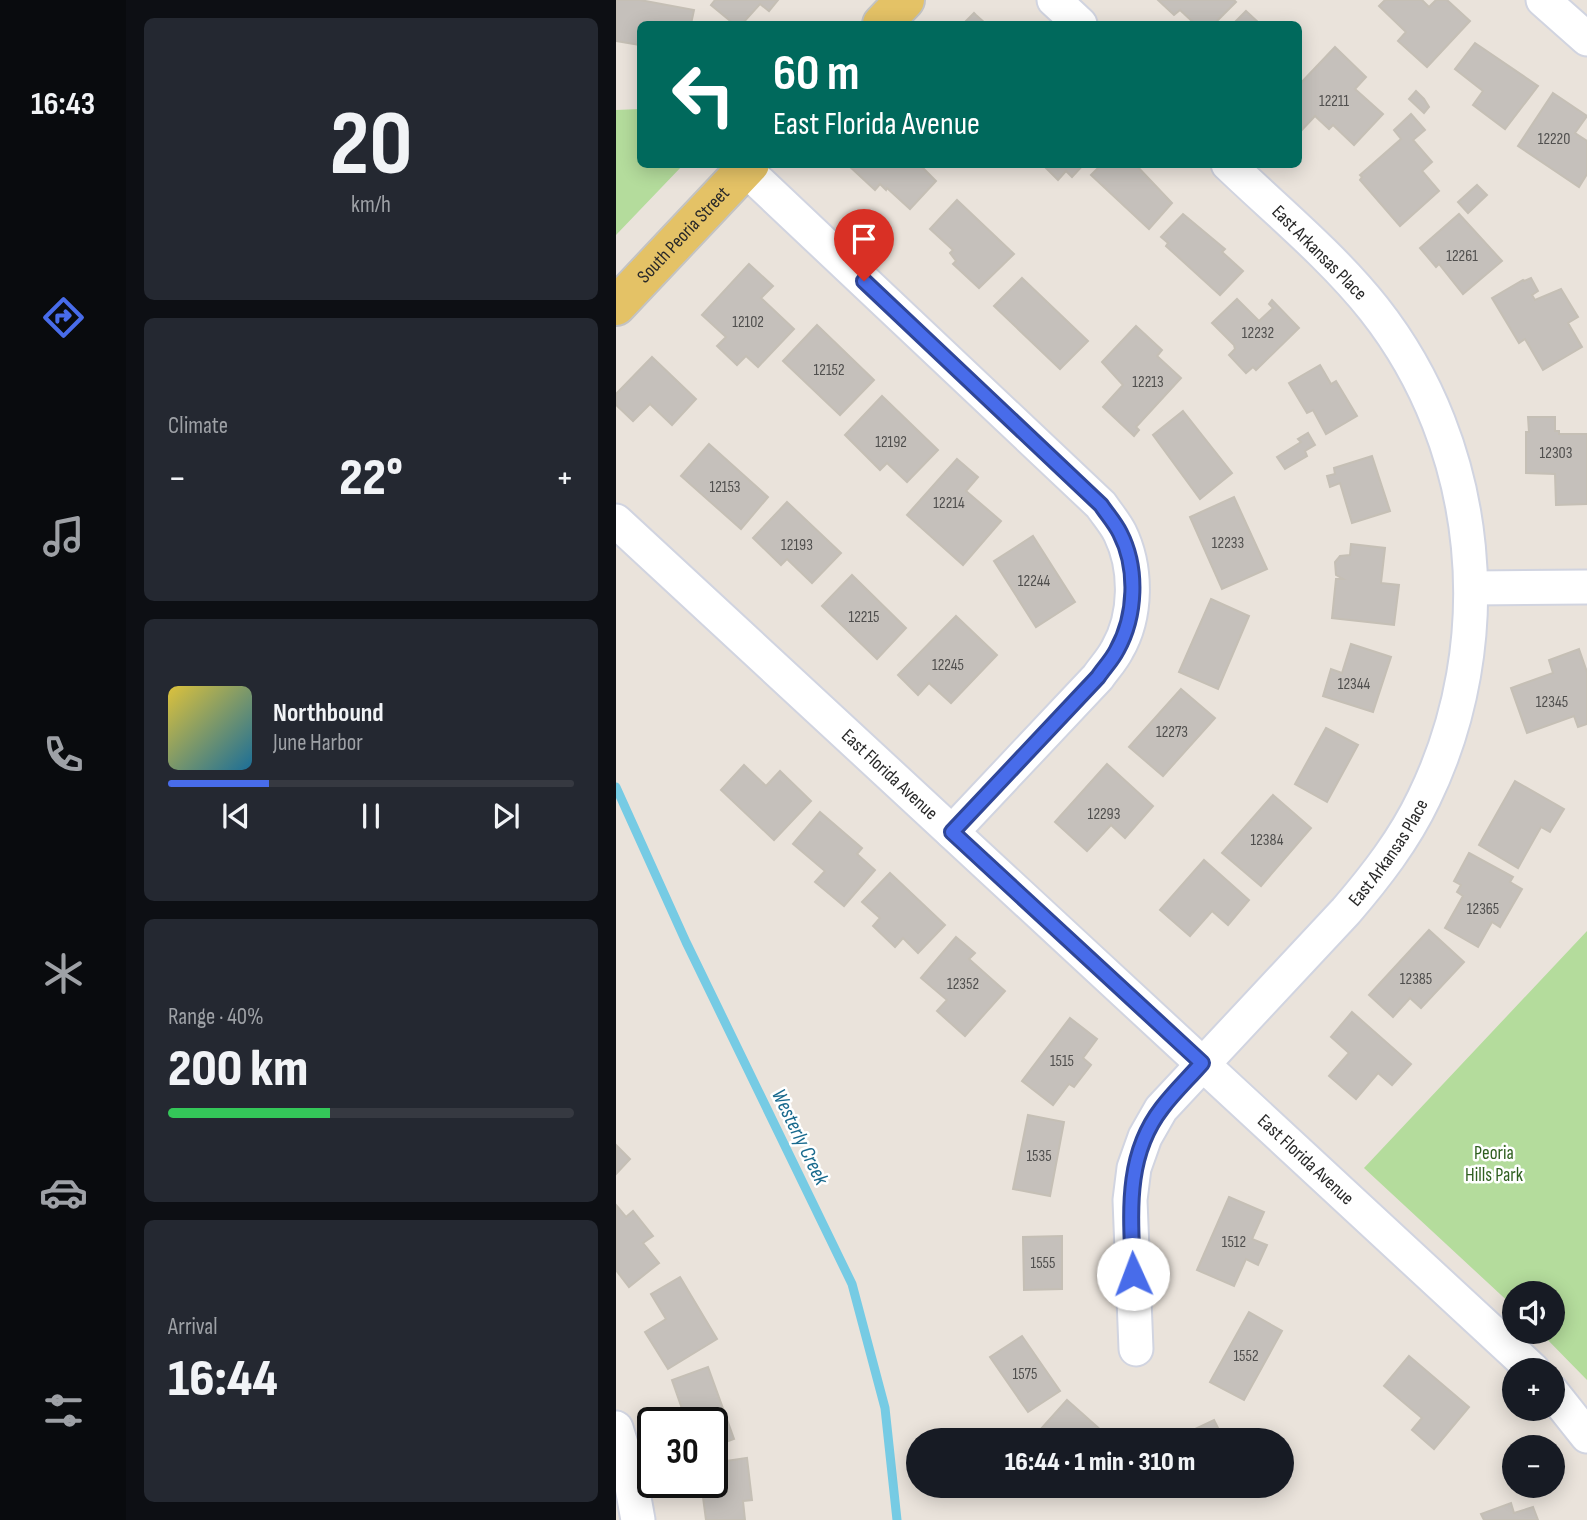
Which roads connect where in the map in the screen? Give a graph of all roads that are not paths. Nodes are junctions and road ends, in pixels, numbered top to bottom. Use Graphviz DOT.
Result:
graph roads {
  1 [pos="905,0"];
  2 [pos="1054,0"];
  3 [pos="1543,0"];
  4 [pos="885,21"];
  5 [pos="1077,21"];
  6 [pos="1587,39"];
  7 [pos="747,168"];
  8 [pos="749,168"];
  9 [pos="1232,168"];
  10 [pos="616,306"];
  11 [pos="616,521"];
  12 [pos="1587,587"];
  13 [pos="1472,588"];
  14 [pos="952,832"];
  15 [pos="1202,1063"];
  16 [pos="1136,1349"];
  17 [pos="1520,1358"];
  18 [pos="1565,1408"];
  19 [pos="616,1428"];
  20 [pos="1587,1436"];
  21 [pos="638,1520"];
  1 -- 4 [label="main road"];
  2 -- 5 [label="street"];
  3 -- 6 [label="street"];
  7 -- 10 [label="main road, South Peoria Street"];
  8 -- 14 [label="street"];
  9 -- 13 [label="street, East Arkansas Place"];
  11 -- 14 [label="street, East Florida Avenue"];
  12 -- 13 [label="street"];
  13 -- 15 [label="street, East Arkansas Place"];
  14 -- 15 [label="street, East Florida Avenue"];
  15 -- 16 [label="street, East Arkansas Place"];
  15 -- 17 [label="street, East Florida Avenue"];
  18 -- 20 [label="street"];
  19 -- 21 [label="street"];
}
